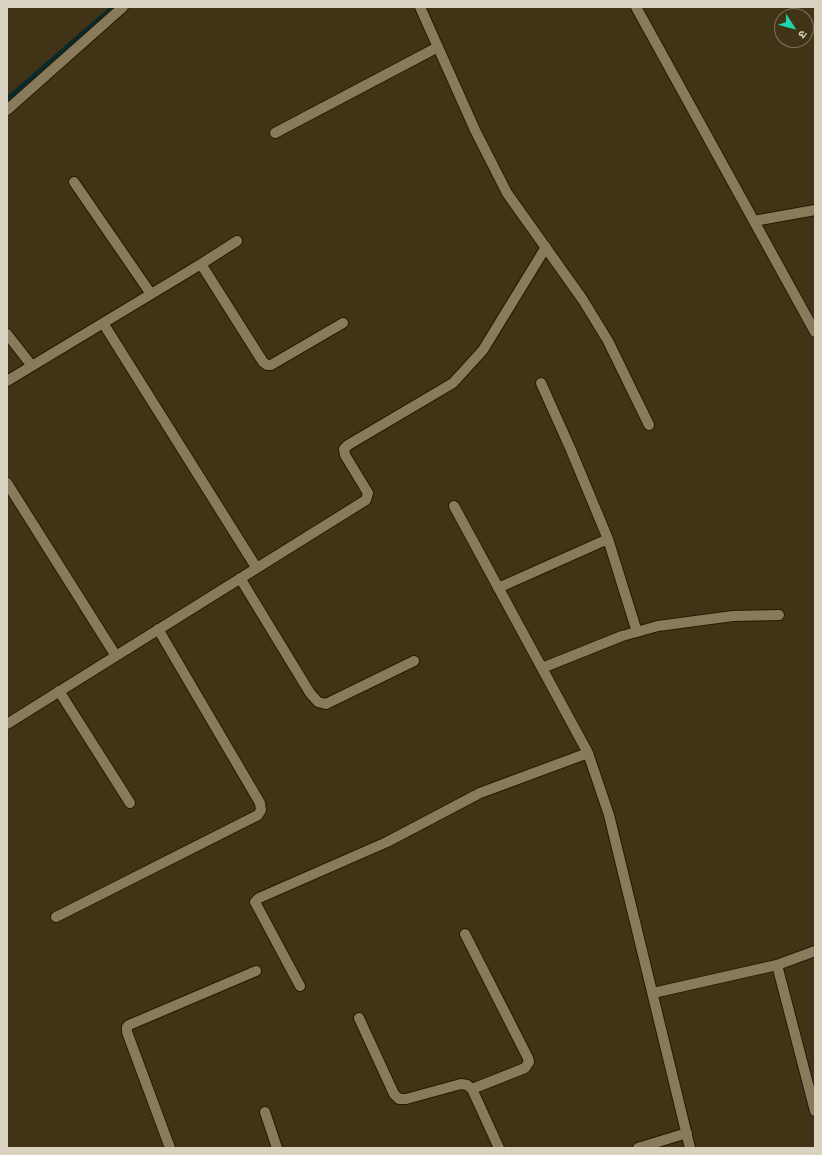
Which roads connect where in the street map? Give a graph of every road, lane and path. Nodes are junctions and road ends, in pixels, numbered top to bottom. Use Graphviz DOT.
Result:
graph roads {
  1 [pos="123,7"];
  2 [pos="420,7"];
  3 [pos="636,7"];
  4 [pos="438,47"];
  5 [pos="7,110"];
  6 [pos="275,133"];
  7 [pos="74,182"];
  8 [pos="815,210"];
  9 [pos="754,221"];
  10 [pos="237,241"];
  11 [pos="546,247"];
  12 [pos="202,264"];
  13 [pos="151,294"];
  14 [pos="103,323"];
  15 [pos="343,323"];
  16 [pos="815,332"];
  17 [pos="7,334"];
  18 [pos="32,366"];
  19 [pos="7,381"];
  20 [pos="541,383"];
  21 [pos="649,425"];
  22 [pos="7,483"];
  23 [pos="454,506"];
  24 [pos="608,539"];
  25 [pos="256,567"];
  26 [pos="240,578"];
  27 [pos="498,588"];
  28 [pos="779,615"];
  29 [pos="158,629"];
  30 [pos="637,632"];
  31 [pos="116,656"];
  32 [pos="414,661"];
  33 [pos="542,668"];
  34 [pos="60,691"];
  35 [pos="7,724"];
  36 [pos="588,753"];
  37 [pos="130,803"];
  38 [pos="56,917"];
  39 [pos="465,934"];
  40 [pos="815,951"];
  41 [pos="777,965"];
  42 [pos="256,971"];
  43 [pos="300,986"];
  44 [pos="653,994"];
  45 [pos="359,1018"];
  46 [pos="472,1089"];
  47 [pos="815,1111"];
  48 [pos="265,1112"];
  49 [pos="687,1133"];
  50 [pos="170,1148"];
  51 [pos="276,1148"];
  52 [pos="500,1148"];
  53 [pos="638,1148"];
  54 [pos="690,1148"];
  1 -- 5 [label="street"];
  2 -- 4 [label="street"];
  3 -- 9 [label="street"];
  4 -- 6 [label="street"];
  4 -- 11 [label="street"];
  7 -- 13 [label="street"];
  8 -- 9 [label="street"];
  9 -- 16 [label="street"];
  10 -- 12 [label="street"];
  11 -- 21 [label="street"];
  11 -- 25 [label="street"];
  12 -- 13 [label="street"];
  12 -- 15 [label="street"];
  13 -- 14 [label="street"];
  14 -- 18 [label="street"];
  14 -- 25 [label="street"];
  17 -- 18 [label="street"];
  18 -- 19 [label="street"];
  20 -- 24 [label="street"];
  22 -- 31 [label="street"];
  23 -- 27 [label="street"];
  24 -- 27 [label="street"];
  24 -- 30 [label="street"];
  25 -- 26 [label="street"];
  26 -- 29 [label="street"];
  26 -- 32 [label="street"];
  27 -- 33 [label="street"];
  28 -- 30 [label="street"];
  29 -- 31 [label="street"];
  29 -- 38 [label="street"];
  30 -- 33 [label="street"];
  31 -- 34 [label="street"];
  33 -- 36 [label="street"];
  34 -- 35 [label="street"];
  34 -- 37 [label="street"];
  36 -- 43 [label="street"];
  36 -- 44 [label="street"];
  39 -- 46 [label="street"];
  40 -- 41 [label="street"];
  41 -- 44 [label="street"];
  41 -- 47 [label="street"];
  42 -- 50 [label="street"];
  44 -- 49 [label="street"];
  45 -- 46 [label="street"];
  46 -- 52 [label="street"];
  48 -- 51 [label="street"];
  49 -- 53 [label="street"];
  49 -- 54 [label="street"];
}
